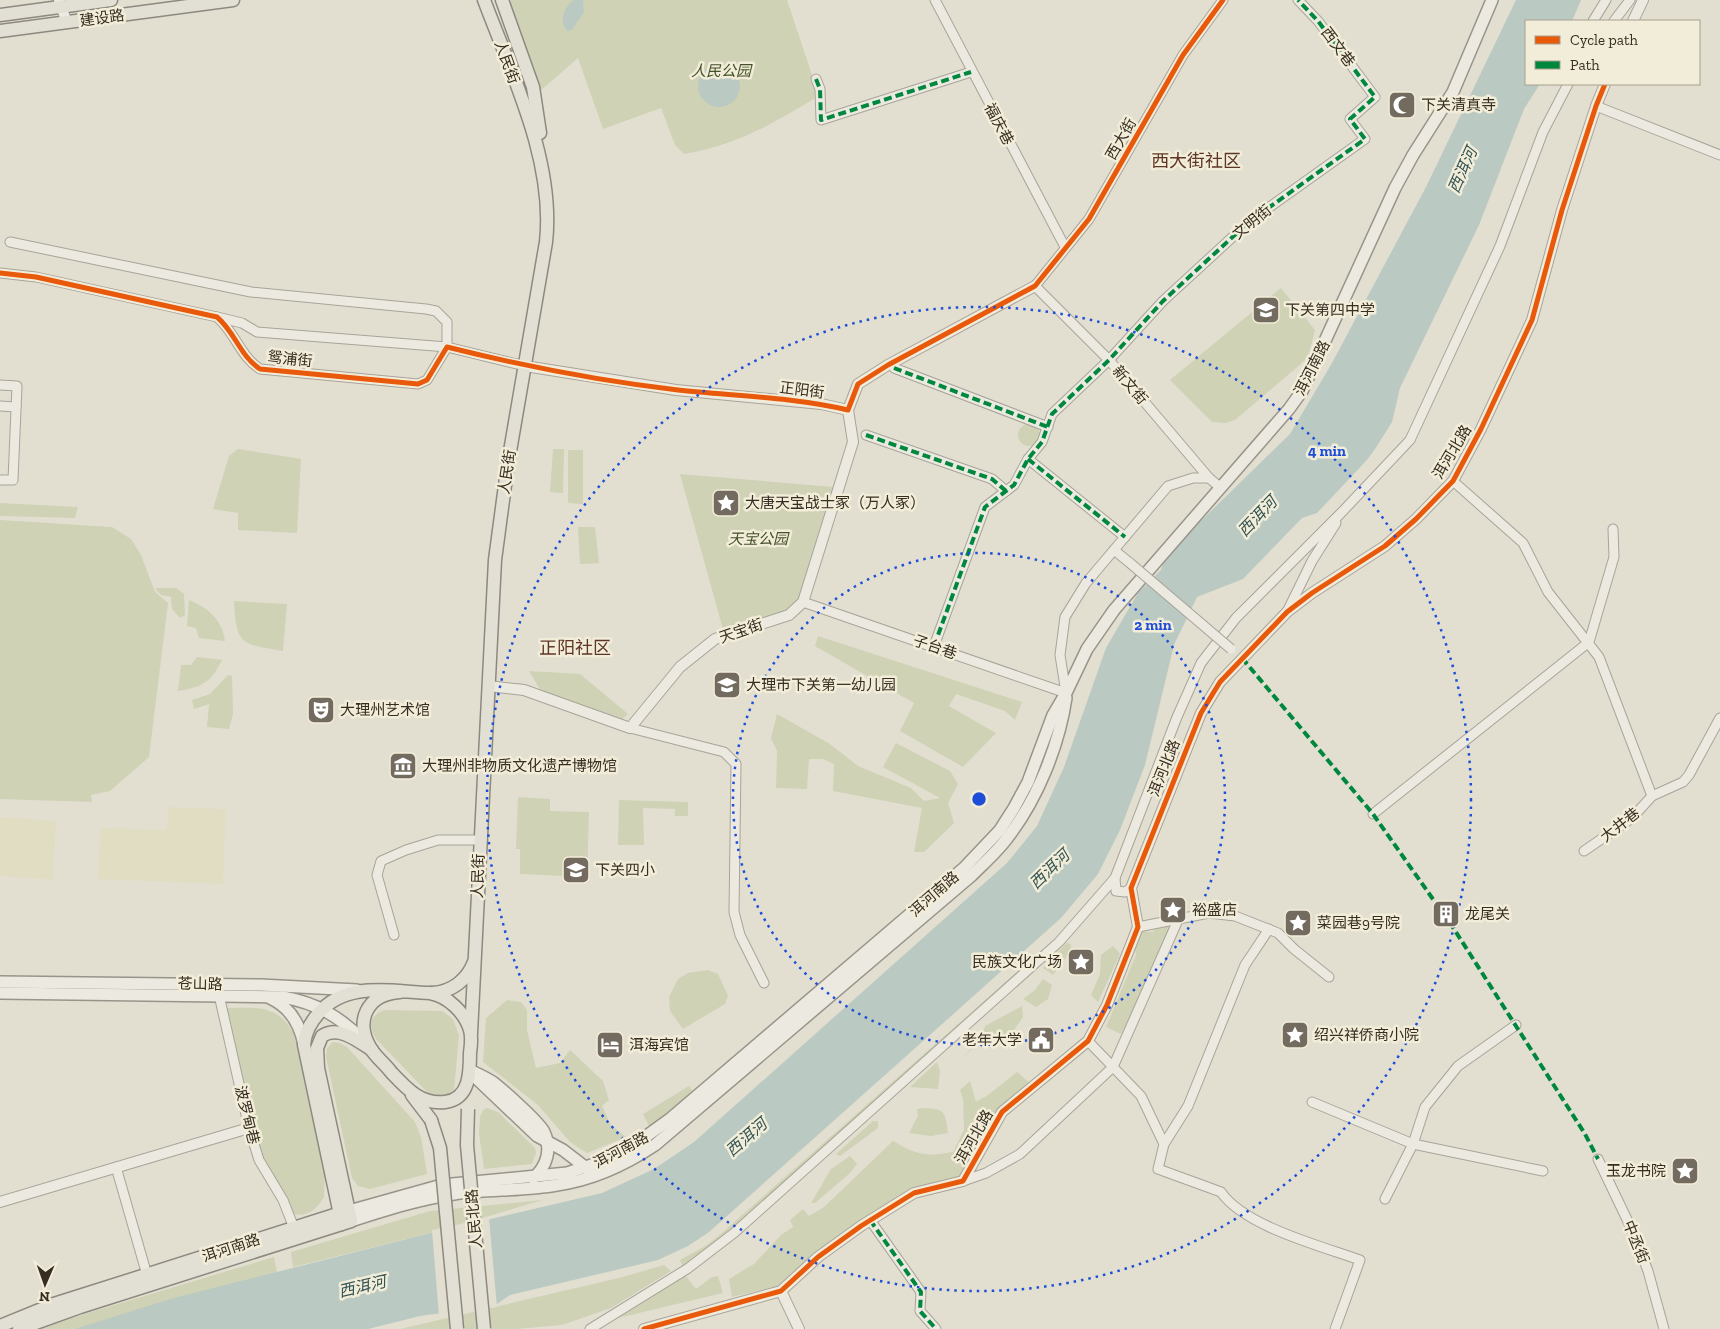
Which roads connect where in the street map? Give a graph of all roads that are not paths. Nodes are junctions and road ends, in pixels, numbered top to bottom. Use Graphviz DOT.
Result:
graph roads {
  1 [pos="111,0"];
  2 [pos="233,0"];
  3 [pos="484,0"];
  4 [pos="502,0"];
  5 [pos="935,0"];
  6 [pos="1223,0"];
  7 [pos="1298,0"];
  8 [pos="1492,0"];
  9 [pos="1606,0"];
  10 [pos="1630,0"];
  11 [pos="1643,0"];
  12 [pos="60,3"];
  13 [pos="0,15"];
  14 [pos="1595,20"];
  15 [pos="1615,20"];
  16 [pos="1633,20"];
  17 [pos="67,23"];
  18 [pos="0,31"];
  19 [pos="971,72"];
  20 [pos="816,79"];
  21 [pos="1567,85"];
  22 [pos="1605,85"];
  23 [pos="1375,97"];
  24 [pos="1596,106"];
  25 [pos="1720,155"];
  26 [pos="543,170"];
  27 [pos="10,242"];
  28 [pos="1065,247"];
  29 [pos="0,273"];
  30 [pos="1035,286"];
  31 [pos="217,317"];
  32 [pos="447,347"];
  33 [pos="1109,360"];
  34 [pos="525,366"];
  35 [pos="894,368"];
  36 [pos="0,385"];
  37 [pos="0,406"];
  38 [pos="16,407"];
  39 [pos="848,410"];
  40 [pos="1048,426"];
  41 [pos="866,436"];
  42 [pos="1028,458"];
  43 [pos="1209,478"];
  44 [pos="0,480"];
  45 [pos="1453,481"];
  46 [pos="1220,488"];
  47 [pos="1006,491"];
  48 [pos="1341,514"];
  49 [pos="1613,529"];
  50 [pos="1125,537"];
  51 [pos="1114,550"];
  52 [pos="803,602"];
  53 [pos="1287,612"];
  54 [pos="1588,642"];
  55 [pos="934,646"];
  56 [pos="1242,658"];
  57 [pos="488,686"];
  58 [pos="1066,694"];
  59 [pos="1720,718"];
  60 [pos="630,728"];
  61 [pos="1652,796"];
  62 [pos="1374,814"];
  63 [pos="480,840"];
  64 [pos="1584,850"];
  65 [pos="1115,878"];
  66 [pos="1131,888"];
  67 [pos="1178,920"];
  68 [pos="1138,927"];
  69 [pos="1268,929"];
  70 [pos="394,935"];
  71 [pos="475,957"];
  72 [pos="1329,977"];
  73 [pos="0,982"];
  74 [pos="764,983"];
  75 [pos="364,990"];
  76 [pos="0,992"];
  77 [pos="400,992"];
  78 [pos="430,993"];
  79 [pos="220,995"];
  80 [pos="256,995"];
  81 [pos="323,1009"];
  82 [pos="1516,1025"];
  83 [pos="471,1033"];
  84 [pos="1088,1041"];
  85 [pos="304,1045"];
  86 [pos="372,1050"];
  87 [pos="1113,1067"];
  88 [pos="470,1070"];
  89 [pos="408,1090"];
  90 [pos="1312,1102"];
  91 [pos="248,1128"];
  92 [pos="547,1140"];
  93 [pos="1164,1144"];
  94 [pos="1413,1144"];
  95 [pos="1598,1159"];
  96 [pos="116,1167"];
  97 [pos="586,1168"];
  98 [pos="1543,1172"];
  99 [pos="596,1176"];
  100 [pos="534,1177"];
  101 [pos="963,1181"];
  102 [pos="520,1189"];
  103 [pos="1385,1199"];
  104 [pos="0,1202"];
  105 [pos="346,1217"];
  106 [pos="870,1220"];
  107 [pos="294,1228"];
  108 [pos="147,1275"];
  109 [pos="781,1291"];
  110 [pos="0,1326"];
  111 [pos="19,1329"];
  112 [pos="457,1329"];
  113 [pos="484,1329"];
  114 [pos="590,1329"];
  115 [pos="644,1329"];
  116 [pos="799,1329"];
  117 [pos="936,1329"];
  118 [pos="1335,1329"];
  119 [pos="1664,1329"];
  1 -- 12 [label="main road, 建设路"];
  2 -- 17 [label="main road, 建设路"];
  3 -- 26 [label="main road, 人民街"];
  4 -- 26 [label="main road"];
  5 -- 19 [label="street, 福庆巷"];
  6 -- 28 [label="street, 西大街"];
  7 -- 23 [label="street, 西文巷"];
  8 -- 46 [label="main road, 洱河南路"];
  9 -- 14 [label="street"];
  10 -- 15 [label="street"];
  11 -- 16 [label="street"];
  12 -- 13 [label="main road, 建设路"];
  12 -- 17 [label="street"];
  17 -- 18 [label="main road, 建设路"];
  19 -- 20 [label="street"];
  19 -- 28 [label="street, 福庆巷"];
  21 -- 48 [label="street"];
  22 -- 24 [label="street, 洱河北路"];
  23 -- 33 [label="street, 文明街"];
  24 -- 25 [label="street"];
  24 -- 45 [label="street, 洱河北路"];
  26 -- 34 [label="main road, 人民街"];
  27 -- 32 [label="street"];
  28 -- 30 [label="street, 西大街"];
  29 -- 31 [label="street"];
  30 -- 33 [label="street, 新文街"];
  30 -- 39 [label="street"];
  31 -- 32 [label="street"];
  31 -- 32 [label="street, 鸳浦街"];
  32 -- 34 [label="street"];
  33 -- 40 [label="street"];
  33 -- 43 [label="street, 新文街"];
  34 -- 39 [label="street, 正阳街"];
  34 -- 57 [label="main road, 人民街"];
  35 -- 40 [label="street"];
  36 -- 38 [label="street"];
  37 -- 38 [label="street"];
  38 -- 44 [label="street"];
  39 -- 52 [label="street"];
  40 -- 42 [label="street"];
  41 -- 47 [label="street"];
  42 -- 47 [label="street"];
  42 -- 50 [label="street"];
  43 -- 46 [label="street, 新文街"];
  43 -- 50 [label="street"];
  45 -- 53 [label="street, 洱河北路"];
  45 -- 54 [label="street"];
  46 -- 58 [label="main road, 洱河南路"];
  47 -- 55 [label="street"];
  48 -- 53 [label="street"];
  48 -- 65 [label="street"];
  49 -- 54 [label="street"];
  50 -- 51 [label="street"];
  51 -- 56 [label="street, bridge"];
  51 -- 58 [label="street"];
  52 -- 55 [label="street, 子台巷"];
  52 -- 60 [label="street, 天宝街"];
  53 -- 56 [label="street, 洱河北路"];
  54 -- 61 [label="street"];
  54 -- 62 [label="street"];
  55 -- 58 [label="street, 子台巷"];
  56 -- 66 [label="street, 洱河北路"];
  57 -- 60 [label="street"];
  57 -- 63 [label="main road, 人民街"];
  58 -- 97 [label="main road, 洱河南路"];
  58 -- 99 [label="main road, 洱河南路"];
  59 -- 61 [label="street"];
  60 -- 74 [label="street"];
  61 -- 64 [label="street, 大井巷"];
  63 -- 70 [label="street"];
  63 -- 71 [label="main road, 人民街"];
  65 -- 66 [label="street"];
  65 -- 114 [label="street"];
  66 -- 68 [label="street"];
  67 -- 68 [label="street"];
  67 -- 69 [label="street"];
  67 -- 87 [label="street"];
  68 -- 84 [label="street, 洱河北路"];
  69 -- 72 [label="street"];
  69 -- 93 [label="street"];
  71 -- 78 [label="main road"];
  71 -- 83 [label="main road, 人民街"];
  73 -- 75 [label="main road, 苍山路"];
  75 -- 77 [label="main road, 苍山路"];
  75 -- 81 [label="main road"];
  76 -- 79 [label="main road, 苍山路"];
  77 -- 78 [label="main road"];
  77 -- 86 [label="main road"];
  78 -- 83 [label="main road"];
  79 -- 80 [label="main road, 苍山路"];
  79 -- 91 [label="street, 波罗甸巷"];
  80 -- 81 [label="main road"];
  80 -- 85 [label="main road"];
  81 -- 85 [label="main road"];
  81 -- 86 [label="main road"];
  82 -- 94 [label="street"];
  83 -- 88 [label="main road"];
  84 -- 87 [label="street"];
  84 -- 101 [label="street, 洱河北路"];
  85 -- 105 [label="main road"];
  86 -- 89 [label="main road"];
  86 -- 105 [label="main road"];
  87 -- 93 [label="street"];
  87 -- 101 [label="street"];
  88 -- 89 [label="main road"];
  88 -- 92 [label="main road"];
  88 -- 113 [label="main road, 人民北路, bridge"];
  89 -- 112 [label="main road, 人民北路, bridge"];
  90 -- 94 [label="street"];
  91 -- 96 [label="street"];
  91 -- 107 [label="street, 波罗甸巷"];
  92 -- 97 [label="main road"];
  92 -- 100 [label="main road"];
  93 -- 118 [label="street"];
  94 -- 98 [label="street"];
  94 -- 103 [label="street"];
  95 -- 119 [label="street, 中丞街"];
  96 -- 104 [label="street"];
  96 -- 108 [label="street"];
  97 -- 99 [label="main road"];
  97 -- 100 [label="main road, 洱河南路"];
  99 -- 102 [label="main road, 洱河南路"];
  100 -- 102 [label="main road"];
  100 -- 105 [label="main road, 洱河南路"];
  101 -- 106 [label="street, 洱河北路"];
  102 -- 105 [label="main road, 洱河南路"];
  105 -- 107 [label="main road, 洱河南路"];
  105 -- 111 [label="main road, 洱河南路"];
  106 -- 109 [label="street, 洱河北路"];
  106 -- 117 [label="street"];
  107 -- 108 [label="main road, 洱河南路"];
  108 -- 110 [label="main road, 洱河南路"];
  109 -- 115 [label="street, 洱河北路"];
  109 -- 116 [label="street"];
}
